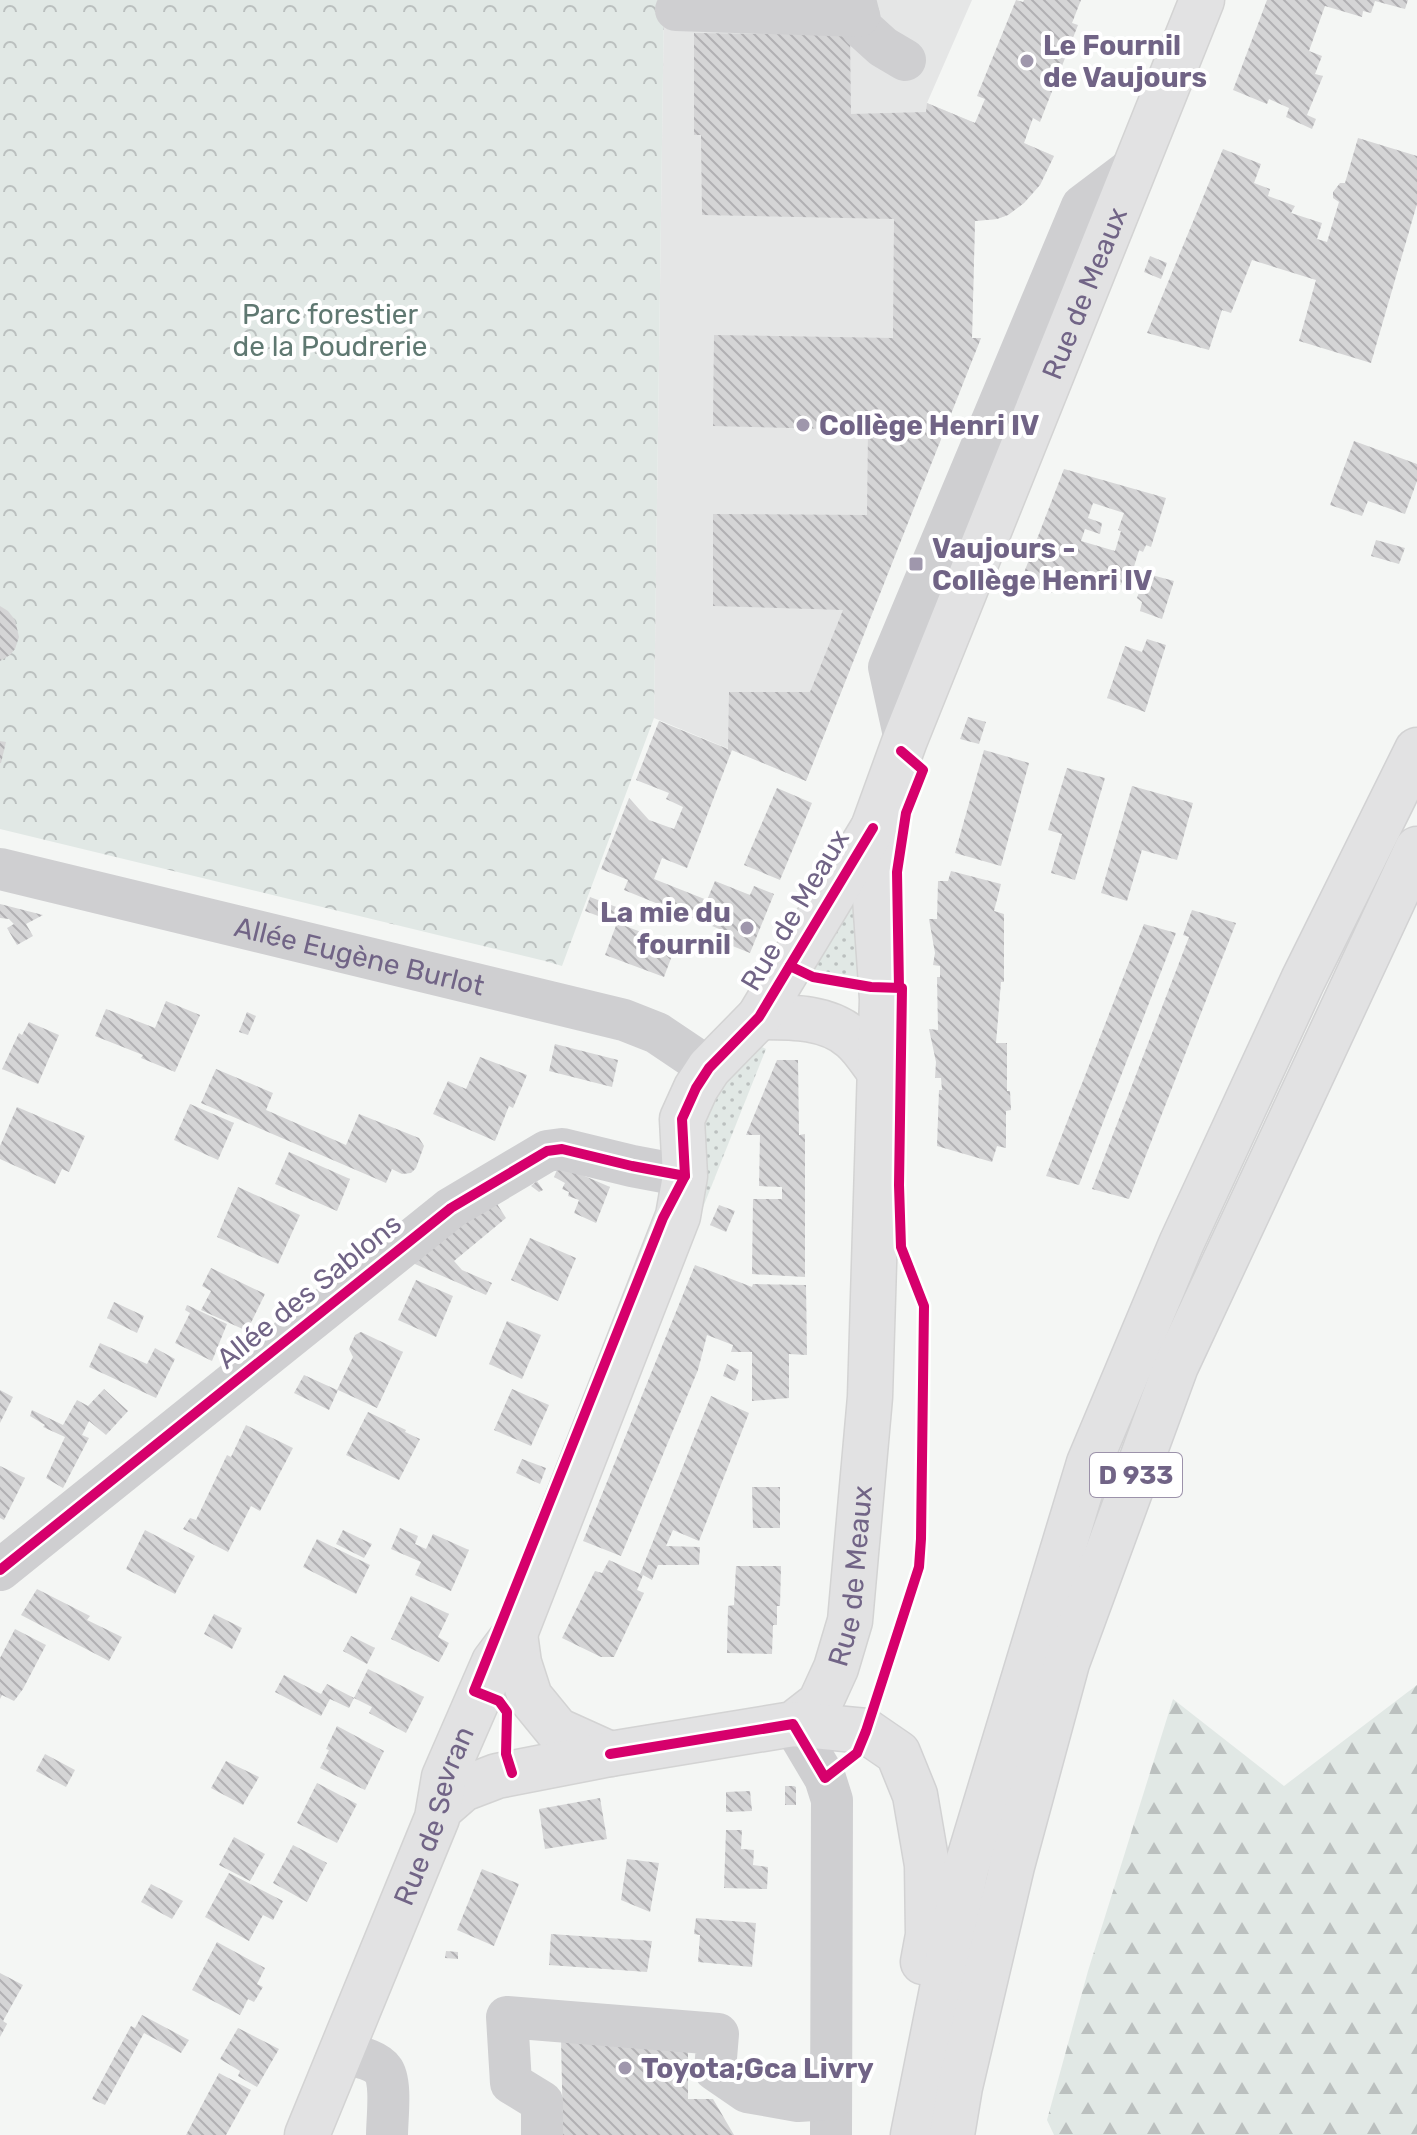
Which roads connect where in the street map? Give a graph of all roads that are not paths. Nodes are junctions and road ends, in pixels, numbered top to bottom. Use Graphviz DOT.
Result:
graph roads {
  1 [pos="1202,0"];
  2 [pos="857,8"];
  3 [pos="676,10"];
  4 [pos="905,60"];
  5 [pos="1417,750"];
  6 [pos="873,828"];
  7 [pos="1417,849"];
  8 [pos="0,869"];
  9 [pos="759,1017"];
  10 [pos="709,1068"];
  11 [pos="881,1074"];
  12 [pos="685,1176"];
  13 [pos="0,1570"];
  14 [pos="515,1634"];
  15 [pos="793,1724"];
  16 [pos="610,1754"];
  17 [pos="440,1809"];
  18 [pos="341,2052"];
  19 [pos="917,2116"];
  20 [pos="831,2117"];
  21 [pos="307,2135"];
  22 [pos="387,2135"];
  23 [pos="542,2135"];
  24 [pos="952,2135"];
  1 -- 6 [label="main road, Rue de Meaux"];
  2 -- 3 [label="street"];
  2 -- 4 [label="street"];
  5 -- 19 [label="main road, D 933"];
  6 -- 9 [label="main road, Rue de Meaux"];
  6 -- 11 [label="main road, Rue de Meaux"];
  7 -- 24 [label="main road, D 933"];
  8 -- 10 [label="street, Allée Eugène Burlot"];
  9 -- 10 [label="main road, Rue de Sevran"];
  9 -- 11 [label="main road"];
  10 -- 12 [label="main road, Rue de Sevran"];
  11 -- 15 [label="main road, Rue de Meaux"];
  12 -- 13 [label="street, Allée des Sablons"];
  12 -- 14 [label="main road, Rue de Sevran"];
  14 -- 16 [label="main road"];
  14 -- 17 [label="main road, Rue de Sevran"];
  15 -- 16 [label="main road"];
  15 -- 19 [label="main road"];
  15 -- 20 [label="street"];
  16 -- 17 [label="main road"];
  17 -- 18 [label="main road, Rue de Sevran"];
  18 -- 21 [label="main road, Rue de Sevran"];
  18 -- 22 [label="street"];
  20 -- 23 [label="street"];
}
